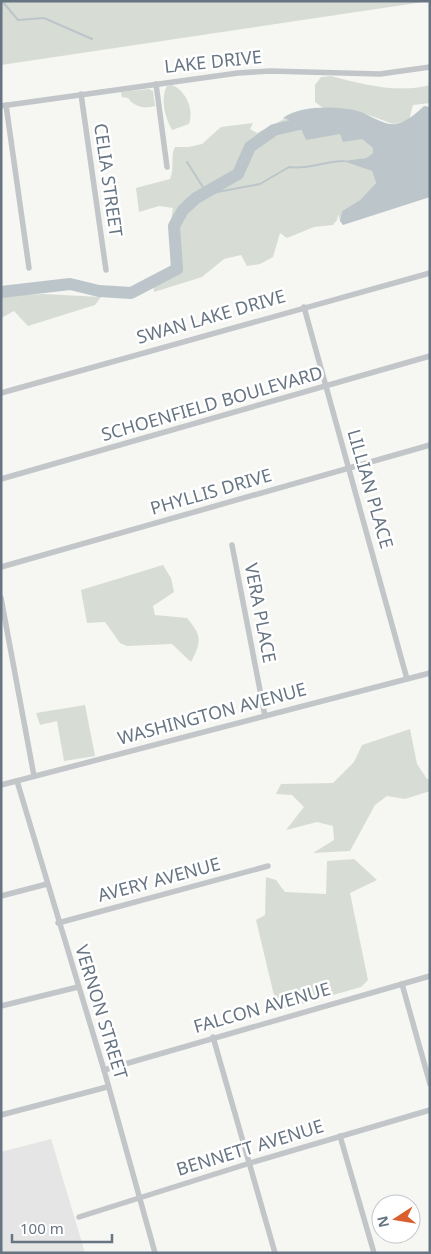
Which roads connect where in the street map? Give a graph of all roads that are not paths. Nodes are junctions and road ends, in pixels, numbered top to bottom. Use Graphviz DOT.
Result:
graph roads {
  1 [pos="430,67"];
  2 [pos="156,84"];
  3 [pos="81,94"];
  4 [pos="4,105"];
  5 [pos="167,167"];
  6 [pos="28,268"];
  7 [pos="106,270"];
  8 [pos="430,273"];
  9 [pos="304,307"];
  10 [pos="430,356"];
  11 [pos="326,387"];
  12 [pos="1,393"];
  13 [pos="430,445"];
  14 [pos="349,468"];
  15 [pos="1,479"];
  16 [pos="232,545"];
  17 [pos="1,567"];
  18 [pos="1,598"];
  19 [pos="430,673"];
  20 [pos="407,679"];
  21 [pos="265,716"];
  22 [pos="34,776"];
  23 [pos="17,781"];
  24 [pos="1,785"];
  25 [pos="268,866"];
  26 [pos="46,884"];
  27 [pos="1,896"];
  28 [pos="58,923"];
  29 [pos="430,976"];
  30 [pos="402,984"];
  31 [pos="78,986"];
  32 [pos="1,1006"];
  33 [pos="213,1037"];
  34 [pos="104,1070"];
  35 [pos="430,1084"];
  36 [pos="107,1086"];
  37 [pos="430,1110"];
  38 [pos="1,1115"];
  39 [pos="340,1136"];
  40 [pos="250,1163"];
  41 [pos="139,1197"];
  42 [pos="79,1217"];
  43 [pos="155,1253"];
  44 [pos="275,1253"];
  45 [pos="374,1253"];
  1 -- 2 [label="street, LAKE DRIVE"];
  2 -- 3 [label="street, LAKE DRIVE"];
  2 -- 5 [label="street"];
  3 -- 4 [label="street, LAKE DRIVE"];
  3 -- 7 [label="street, CELIA STREET"];
  4 -- 6 [label="street"];
  8 -- 9 [label="street, SWAN LAKE DRIVE"];
  9 -- 11 [label="street, LILLIAN PLACE"];
  9 -- 12 [label="street, SWAN LAKE DRIVE"];
  10 -- 11 [label="street, SCHOENFIELD BOULEVARD"];
  11 -- 14 [label="street, LILLIAN PLACE"];
  11 -- 15 [label="street, SCHOENFIELD BOULEVARD"];
  13 -- 14 [label="street, PHYLLIS DRIVE"];
  14 -- 17 [label="street, PHYLLIS DRIVE"];
  14 -- 20 [label="street, LILLIAN PLACE"];
  16 -- 21 [label="street, VERA PLACE"];
  18 -- 22 [label="street"];
  19 -- 20 [label="street, WASHINGTON AVENUE"];
  20 -- 21 [label="street, WASHINGTON AVENUE"];
  21 -- 22 [label="street, WASHINGTON AVENUE"];
  22 -- 23 [label="street, WASHINGTON AVENUE"];
  23 -- 24 [label="street, WASHINGTON AVENUE"];
  23 -- 26 [label="street, VERNON STREET"];
  25 -- 28 [label="street, AVERY AVENUE"];
  26 -- 27 [label="street"];
  26 -- 28 [label="street, VERNON STREET"];
  28 -- 31 [label="street, VERNON STREET"];
  29 -- 30 [label="street, FALCON AVENUE"];
  30 -- 33 [label="street, FALCON AVENUE"];
  30 -- 35 [label="street"];
  31 -- 32 [label="street"];
  31 -- 34 [label="street, VERNON STREET"];
  33 -- 34 [label="street, FALCON AVENUE"];
  33 -- 40 [label="street"];
  34 -- 36 [label="street, VERNON STREET"];
  36 -- 38 [label="street"];
  36 -- 41 [label="street, VERNON STREET"];
  37 -- 39 [label="street, BENNETT AVENUE"];
  39 -- 40 [label="street, BENNETT AVENUE"];
  39 -- 45 [label="street"];
  40 -- 41 [label="street, BENNETT AVENUE"];
  40 -- 44 [label="street"];
  41 -- 42 [label="street, BENNETT AVENUE"];
  41 -- 43 [label="street, VERNON STREET"];
}
